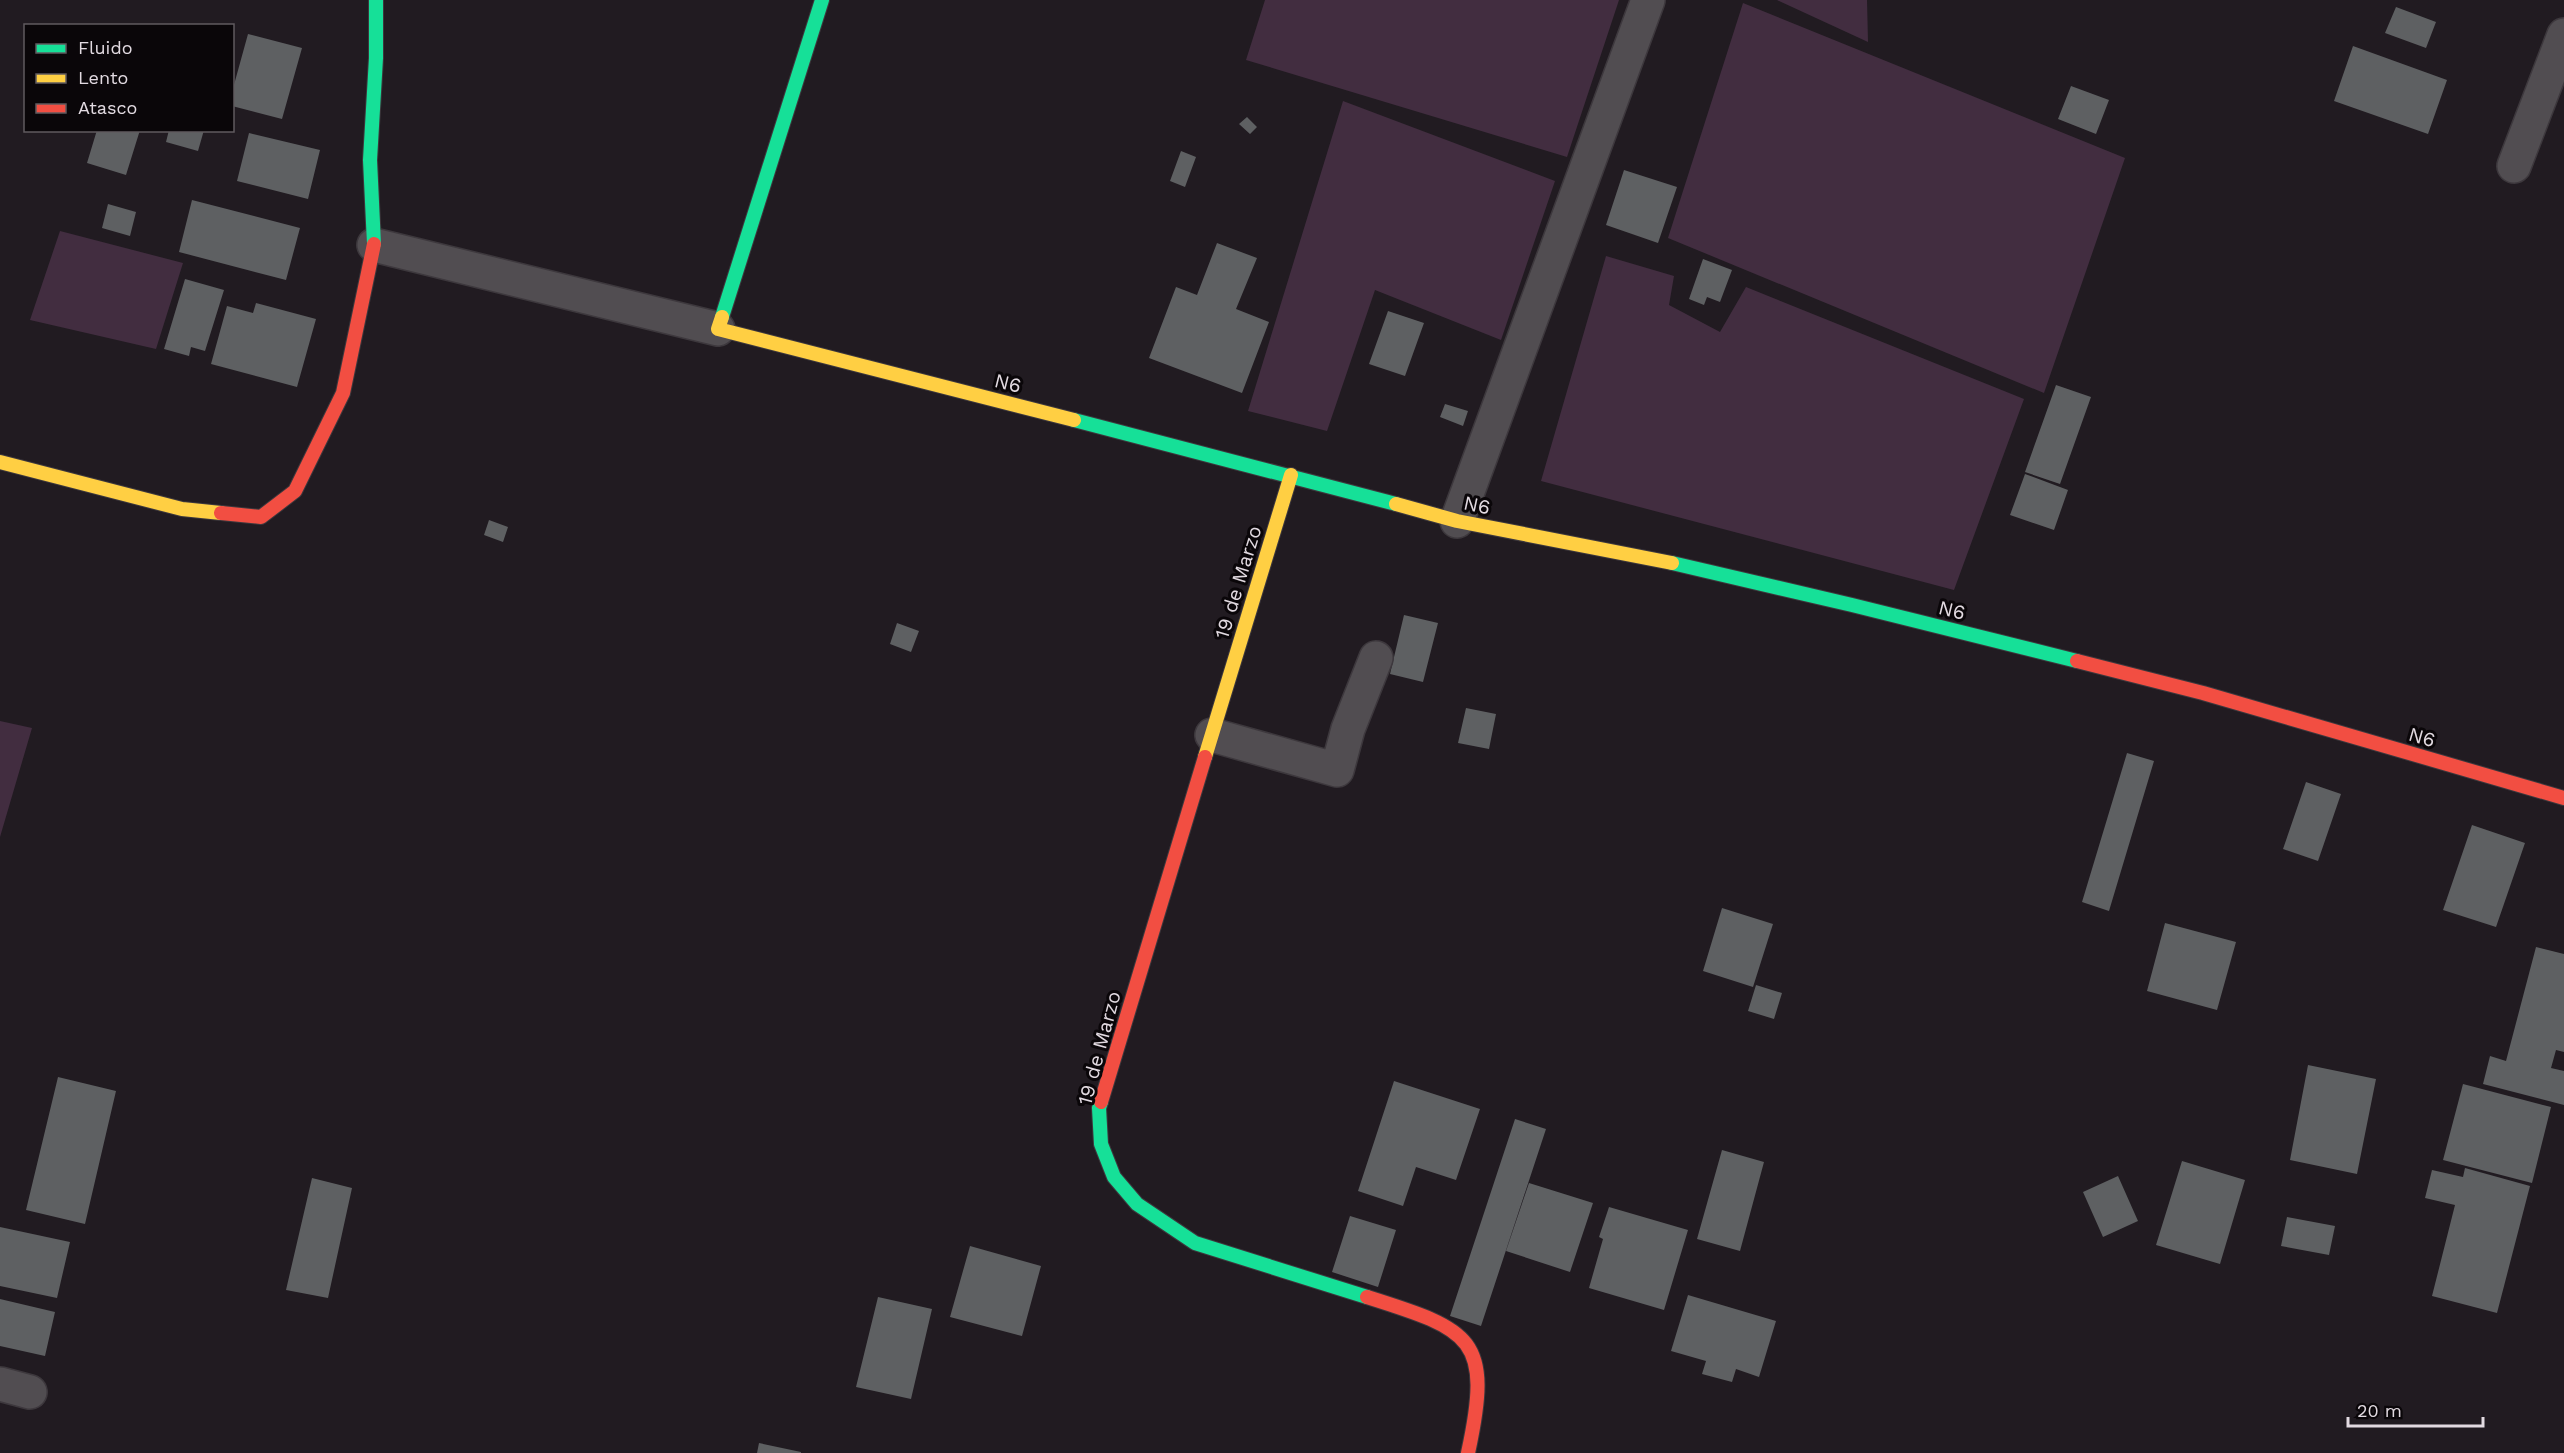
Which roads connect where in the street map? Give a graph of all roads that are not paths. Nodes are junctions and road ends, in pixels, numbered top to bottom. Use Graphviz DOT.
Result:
graph roads {
  1 [pos="376,0"];
  2 [pos="822,0"];
  3 [pos="1648,0"];
  4 [pos="2564,35"];
  5 [pos="2514,166"];
  6 [pos="374,245"];
  7 [pos="718,329"];
  8 [pos="0,462"];
  9 [pos="1291,475"];
  10 [pos="1457,521"];
  11 [pos="1376,658"];
  12 [pos="1212,735"];
  13 [pos="2564,798"];
  14 [pos="1468,1453"];
  1 -- 6 [label="street"];
  2 -- 7 [label="street"];
  3 -- 10 [label="street"];
  4 -- 5 [label="street"];
  6 -- 7 [label="street"];
  6 -- 8 [label="street"];
  7 -- 9 [label="street, N6"];
  9 -- 10 [label="street, N6"];
  9 -- 12 [label="street, 19 de Marzo"];
  10 -- 13 [label="street, N6"];
  11 -- 12 [label="street"];
  12 -- 14 [label="street, 19 de Marzo"];
}
